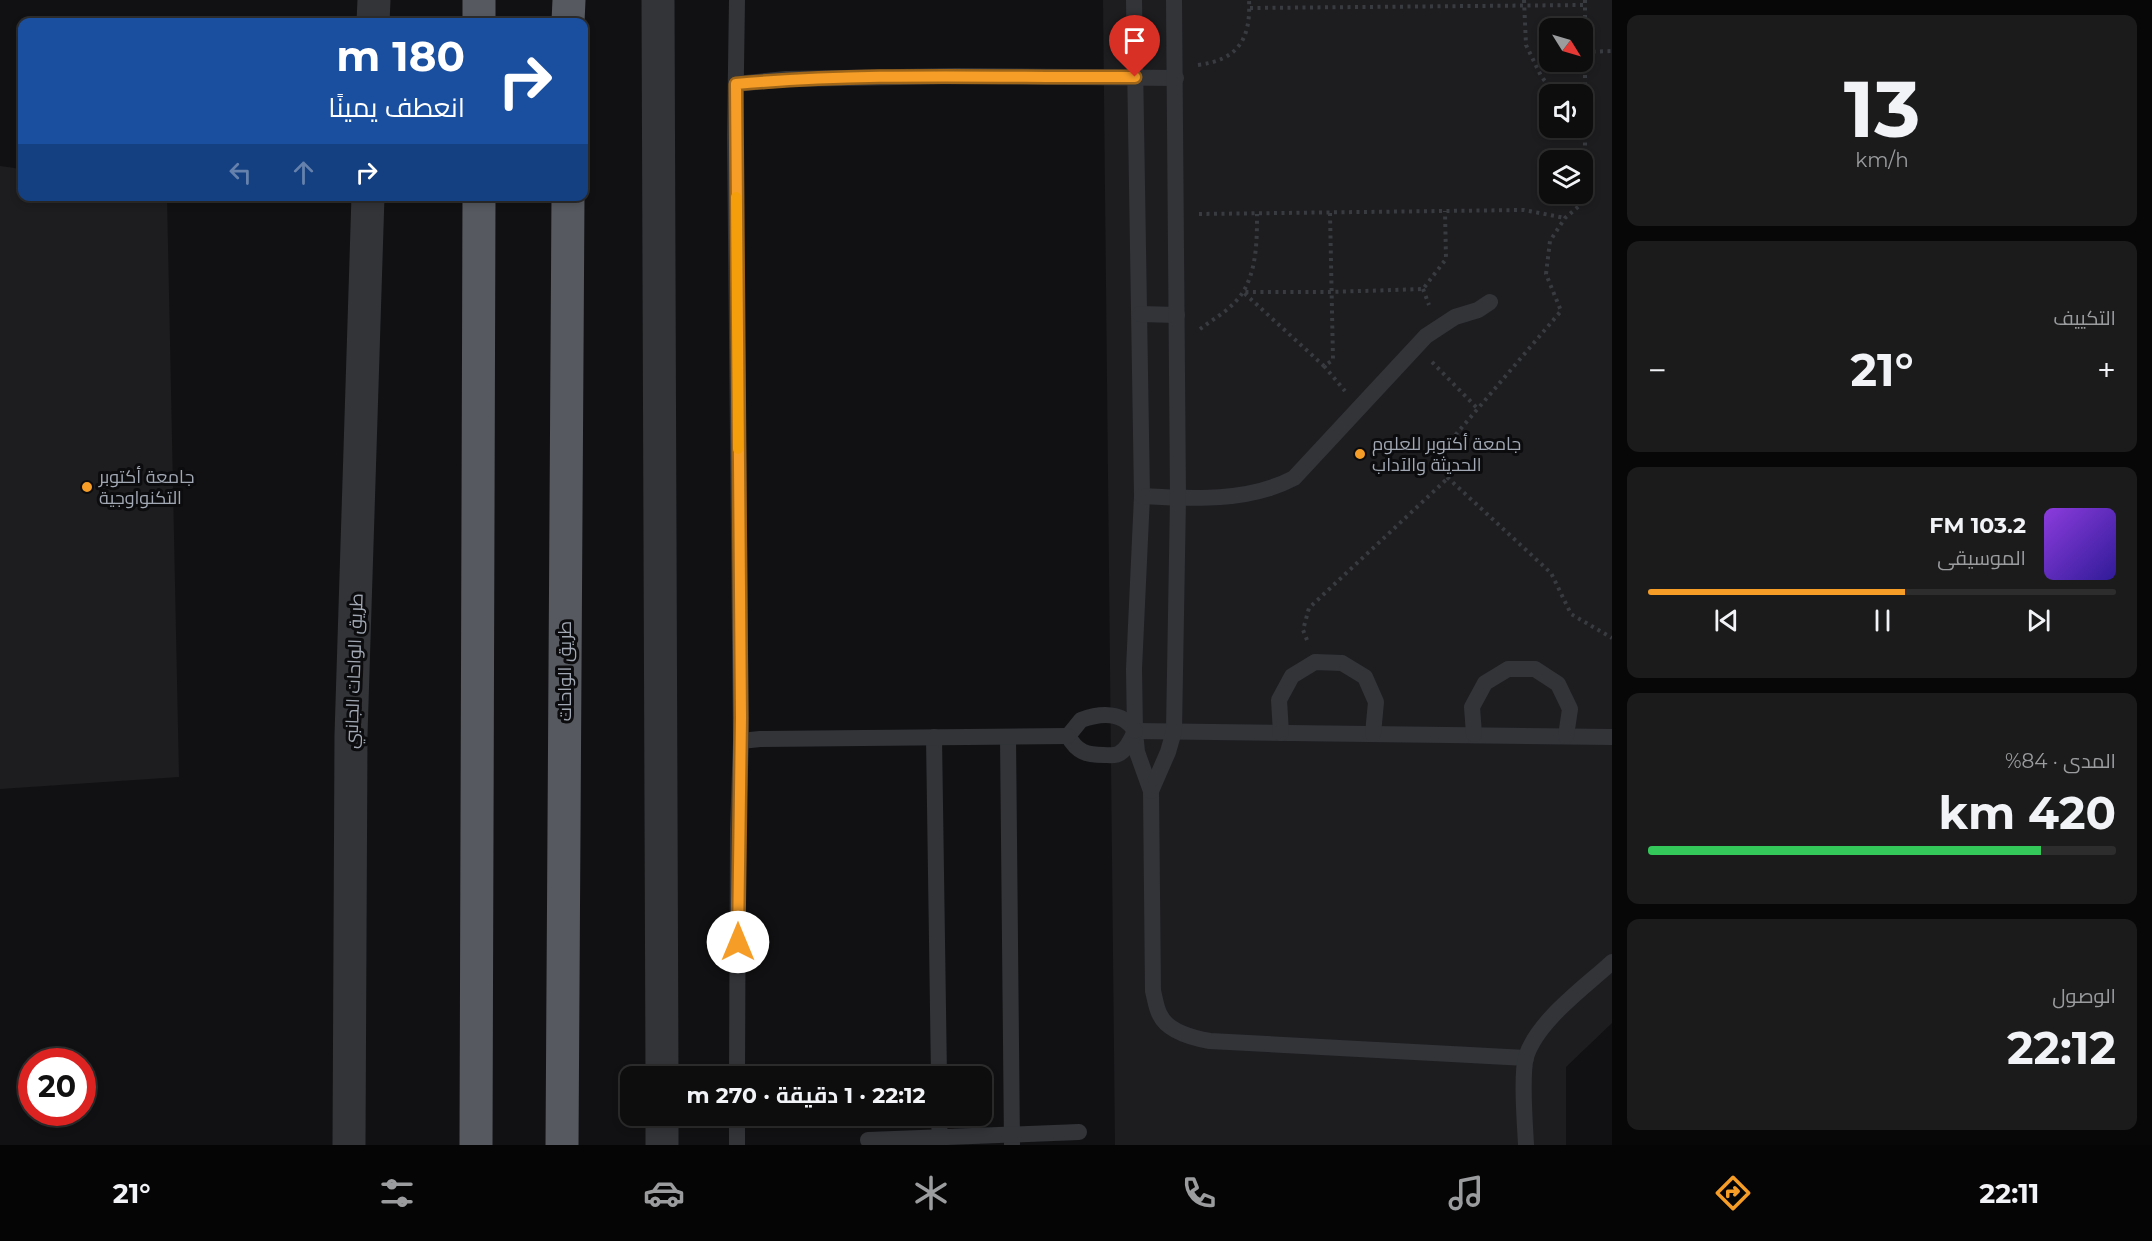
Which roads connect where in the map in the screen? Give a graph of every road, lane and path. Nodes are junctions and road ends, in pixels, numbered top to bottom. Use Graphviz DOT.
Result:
graph roads {
  1 [pos="374,0"];
  2 [pos="479,0"];
  3 [pos="569,0"];
  4 [pos="658,0"];
  5 [pos="737,0"];
  6 [pos="1134,0"];
  7 [pos="1174,0"];
  8 [pos="1249,0"];
  9 [pos="1524,0"];
  10 [pos="1585,3"];
  11 [pos="1523,6"];
  12 [pos="1250,8"];
  13 [pos="373,18"];
  14 [pos="479,18"];
  15 [pos="568,18"];
  16 [pos="1612,51"];
  17 [pos="1593,52"];
  18 [pos="1176,72"];
  19 [pos="1135,77"];
  20 [pos="736,84"];
  21 [pos="1548,84"];
  22 [pos="1583,138"];
  23 [pos="368,201"];
  24 [pos="479,201"];
  25 [pos="567,201"];
  26 [pos="1445,211"];
  27 [pos="1330,213"];
  28 [pos="1177,214"];
  29 [pos="1257,214"];
  30 [pos="1565,218"];
  31 [pos="1243,292"];
  32 [pos="1331,292"];
  33 [pos="1490,302"];
  34 [pos="1140,314"];
  35 [pos="1178,315"];
  36 [pos="1178,334"];
  37 [pos="1417,346"];
  38 [pos="1324,366"];
  39 [pos="1359,408"];
  40 [pos="1478,409"];
  41 [pos="1448,478"];
  42 [pos="1142,496"];
  43 [pos="1179,498"];
  44 [pos="1612,638"];
  45 [pos="1315,662"];
  46 [pos="1135,731"];
  47 [pos="1174,731"];
  48 [pos="1281,733"];
  49 [pos="1373,734"];
  50 [pos="1474,735"];
  51 [pos="1068,736"];
  52 [pos="1566,736"];
  53 [pos="934,737"];
  54 [pos="1008,737"];
  55 [pos="1612,737"];
  56 [pos="741,741"];
  57 [pos="1151,791"];
  58 [pos="1612,962"];
  59 [pos="1526,1058"];
  60 [pos="662,1066"];
  61 [pos="737,1066"];
  62 [pos="939,1066"];
  63 [pos="662,1126"];
  64 [pos="737,1126"];
  65 [pos="939,1126"];
  66 [pos="1079,1132"];
  67 [pos="868,1140"];
  68 [pos="1012,1140"];
  69 [pos="940,1141"];
  70 [pos="349,1145"];
  71 [pos="476,1145"];
  72 [pos="562,1145"];
  73 [pos="662,1145"];
  74 [pos="737,1145"];
  75 [pos="1526,1145"];
  1 -- 13 [label="street"];
  2 -- 14 [label="highway"];
  3 -- 15 [label="highway"];
  4 -- 60 [label="street"];
  5 -- 20 [label="lane"];
  6 -- 19 [label="lane"];
  7 -- 18 [label="lane"];
  8 -- 12 [label="path"];
  9 -- 11 [label="path"];
  10 -- 11 [label="path"];
  11 -- 12 [label="path"];
  11 -- 21 [label="path"];
  12 -- 18 [label="path"];
  16 -- 17 [label="path"];
  18 -- 19 [label="lane"];
  18 -- 28 [label="lane"];
  19 -- 20 [label="lane"];
  19 -- 34 [label="lane"];
  20 -- 56 [label="lane"];
  22 -- 30 [label="path"];
  23 -- 70 [label="street, طريق الواحات الجانبي"];
  24 -- 71 [label="highway"];
  25 -- 72 [label="highway, طريق الواحات"];
  26 -- 27 [label="path"];
  26 -- 30 [label="path"];
  26 -- 32 [label="path"];
  27 -- 29 [label="path"];
  27 -- 32 [label="path"];
  28 -- 29 [label="path"];
  28 -- 35 [label="lane"];
  29 -- 31 [label="path"];
  30 -- 40 [label="path"];
  31 -- 32 [label="path"];
  31 -- 36 [label="path"];
  31 -- 38 [label="path"];
  32 -- 38 [label="path"];
  33 -- 37 [label="lane"];
  34 -- 35 [label="lane"];
  34 -- 42 [label="lane"];
  35 -- 36 [label="lane"];
  36 -- 43 [label="lane"];
  37 -- 39 [label="lane"];
  37 -- 40 [label="path"];
  38 -- 39 [label="path"];
  39 -- 43 [label="lane"];
  40 -- 41 [label="path"];
  41 -- 44 [label="path"];
  41 -- 45 [label="path"];
  42 -- 43 [label="lane"];
  42 -- 46 [label="lane"];
  43 -- 47 [label="lane"];
  45 -- 48 [label="lane"];
  45 -- 49 [label="lane"];
  46 -- 47 [label="lane"];
  46 -- 51 [label="lane"];
  46 -- 51 [label="lane"];
  46 -- 57 [label="lane"];
  47 -- 48 [label="lane"];
  47 -- 57 [label="lane"];
  48 -- 49 [label="lane"];
  49 -- 50 [label="lane"];
  50 -- 52 [label="lane"];
  50 -- 52 [label="lane"];
  51 -- 54 [label="lane"];
  52 -- 55 [label="lane"];
  53 -- 54 [label="lane"];
  53 -- 56 [label="lane"];
  53 -- 62 [label="lane"];
  54 -- 68 [label="lane"];
  56 -- 61 [label="lane"];
  57 -- 59 [label="lane"];
  58 -- 59 [label="lane"];
  59 -- 75 [label="lane"];
  63 -- 73 [label="street"];
  64 -- 74 [label="lane"];
  65 -- 69 [label="lane"];
  66 -- 68 [label="lane"];
  67 -- 69 [label="lane"];
  68 -- 69 [label="lane"];
}
